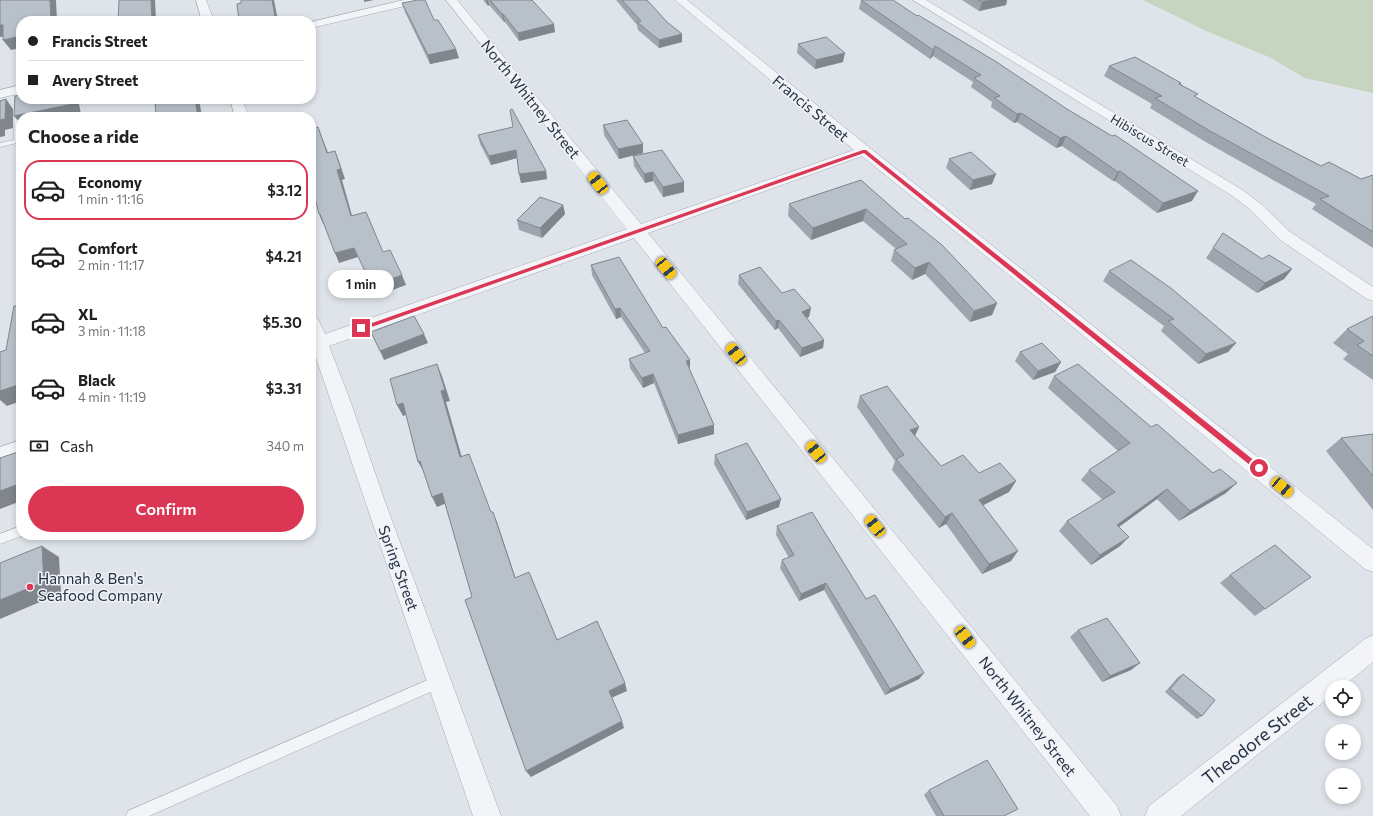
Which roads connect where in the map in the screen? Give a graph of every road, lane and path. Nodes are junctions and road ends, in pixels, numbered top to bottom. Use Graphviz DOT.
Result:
graph roads {
  1 [pos="201,0"];
  2 [pos="418,0"];
  3 [pos="451,0"];
  4 [pos="680,0"];
  5 [pos="918,0"];
  6 [pos="206,16"];
  7 [pos="316,24"];
  8 [pos="16,91"];
  9 [pos="0,94"];
  10 [pos="16,141"];
  11 [pos="0,145"];
  12 [pos="864,151"];
  13 [pos="636,231"];
  14 [pos="1373,295"];
  15 [pos="316,345"];
  16 [pos="316,347"];
  17 [pos="16,450"];
  18 [pos="0,455"];
  19 [pos="16,533"];
  20 [pos="0,539"];
  21 [pos="1373,562"];
  22 [pos="1373,647"];
  23 [pos="439,681"];
  24 [pos="133,816"];
  25 [pos="487,816"];
  26 [pos="1107,816"];
  27 [pos="1159,816"];
  1 -- 6 [label="street"];
  2 -- 7 [label="street"];
  3 -- 13 [label="street, North Whitney Street"];
  4 -- 12 [label="street, Francis Street"];
  5 -- 14 [label="street, Hibiscus Street"];
  8 -- 9 [label="street"];
  10 -- 11 [label="lane"];
  12 -- 13 [label="street"];
  12 -- 21 [label="street, Francis Street"];
  13 -- 15 [label="street"];
  13 -- 26 [label="street, North Whitney Street"];
  16 -- 23 [label="street, Spring Street"];
  17 -- 18 [label="street"];
  19 -- 20 [label="lane"];
  22 -- 27 [label="street, Theodore Street"];
  23 -- 24 [label="lane"];
  23 -- 25 [label="street, Spring Street"];
}
